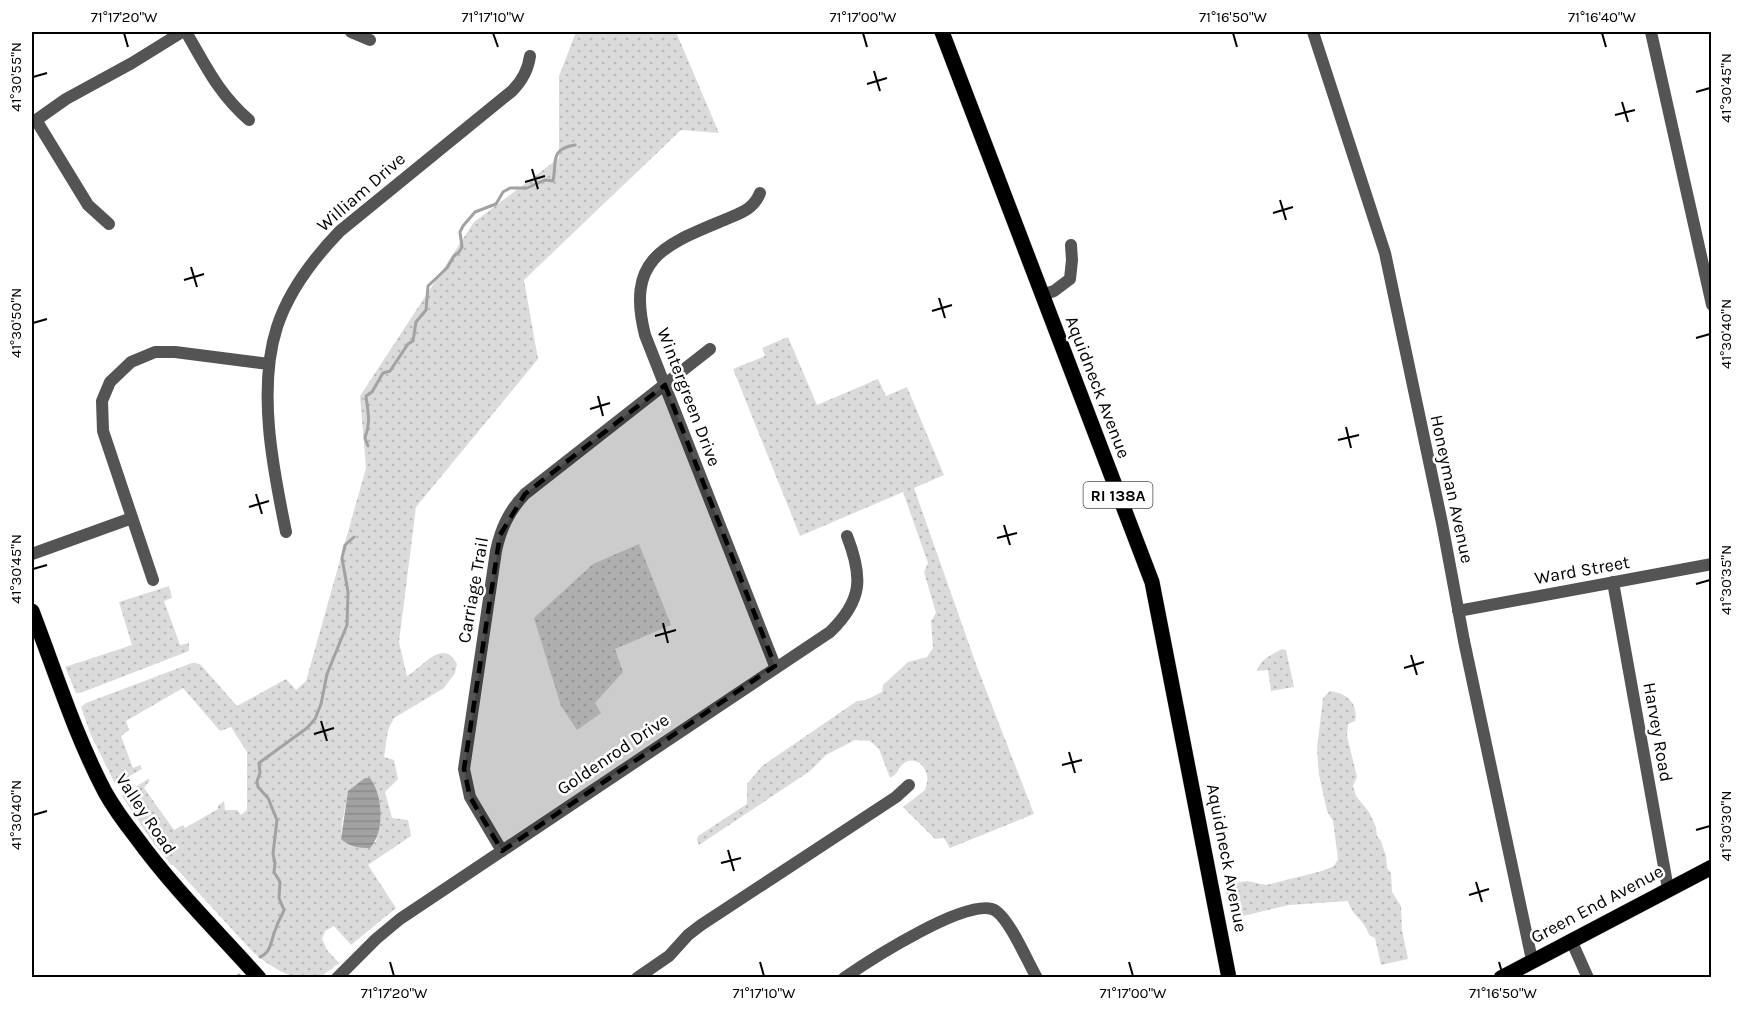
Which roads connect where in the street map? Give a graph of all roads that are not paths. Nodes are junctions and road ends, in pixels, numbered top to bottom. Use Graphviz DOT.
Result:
graph roads {
  1 [pos="184,32"];
  2 [pos="351,32"];
  3 [pos="942,32"];
  4 [pos="1313,32"];
  5 [pos="1651,32"];
  6 [pos="370,40"];
  7 [pos="530,56"];
  8 [pos="249,120"];
  9 [pos="34,122"];
  10 [pos="760,193"];
  11 [pos="109,224"];
  12 [pos="1071,245"];
  13 [pos="1042,295"];
  14 [pos="1712,305"];
  15 [pos="710,349"];
  16 [pos="269,364"];
  17 [pos="665,385"];
  18 [pos="132,518"];
  19 [pos="286,532"];
  20 [pos="847,536"];
  21 [pos="32,554"];
  22 [pos="1712,564"];
  23 [pos="153,580"];
  24 [pos="1613,582"];
  25 [pos="32,611"];
  26 [pos="1458,611"];
  27 [pos="775,666"];
  28 [pos="909,784"];
  29 [pos="502,851"];
  30 [pos="1712,867"];
  31 [pos="1668,889"];
  32 [pos="1571,940"];
  33 [pos="1532,960"];
  34 [pos="259,978"];
  35 [pos="337,978"];
  36 [pos="636,978"];
  37 [pos="844,978"];
  38 [pos="1037,978"];
  39 [pos="1229,978"];
  40 [pos="1501,978"];
  41 [pos="1588,978"];
  1 -- 8 [label="street"];
  1 -- 9 [label="street"];
  2 -- 6 [label="street"];
  3 -- 13 [label="main road, Aquidneck Avenue / RI 138A"];
  4 -- 26 [label="street, Honeyman Avenue"];
  5 -- 14 [label="street"];
  7 -- 16 [label="street, William Drive"];
  9 -- 11 [label="street"];
  10 -- 17 [label="street, Wintergreen Drive"];
  12 -- 13 [label="street"];
  13 -- 39 [label="main road, Aquidneck Avenue / RI 138A"];
  15 -- 17 [label="street, Carriage Trail"];
  16 -- 18 [label="street"];
  16 -- 19 [label="street, William Drive"];
  17 -- 27 [label="street, Wintergreen Drive"];
  17 -- 29 [label="street, Carriage Trail"];
  18 -- 21 [label="street"];
  18 -- 23 [label="street"];
  20 -- 27 [label="street, Goldenrod Drive"];
  22 -- 24 [label="street, Ward Street"];
  24 -- 26 [label="street, Ward Street"];
  24 -- 31 [label="street, Harvey Road"];
  25 -- 34 [label="main road, Valley Road"];
  26 -- 33 [label="street, Honeyman Avenue"];
  27 -- 29 [label="street, Goldenrod Drive"];
  28 -- 36 [label="street"];
  29 -- 35 [label="street, Goldenrod Drive"];
  30 -- 31 [label="main road, Green End Avenue"];
  31 -- 32 [label="main road, Green End Avenue"];
  32 -- 33 [label="main road, Green End Avenue"];
  32 -- 41 [label="street"];
  33 -- 40 [label="main road, Green End Avenue"];
  37 -- 38 [label="street"];
}
